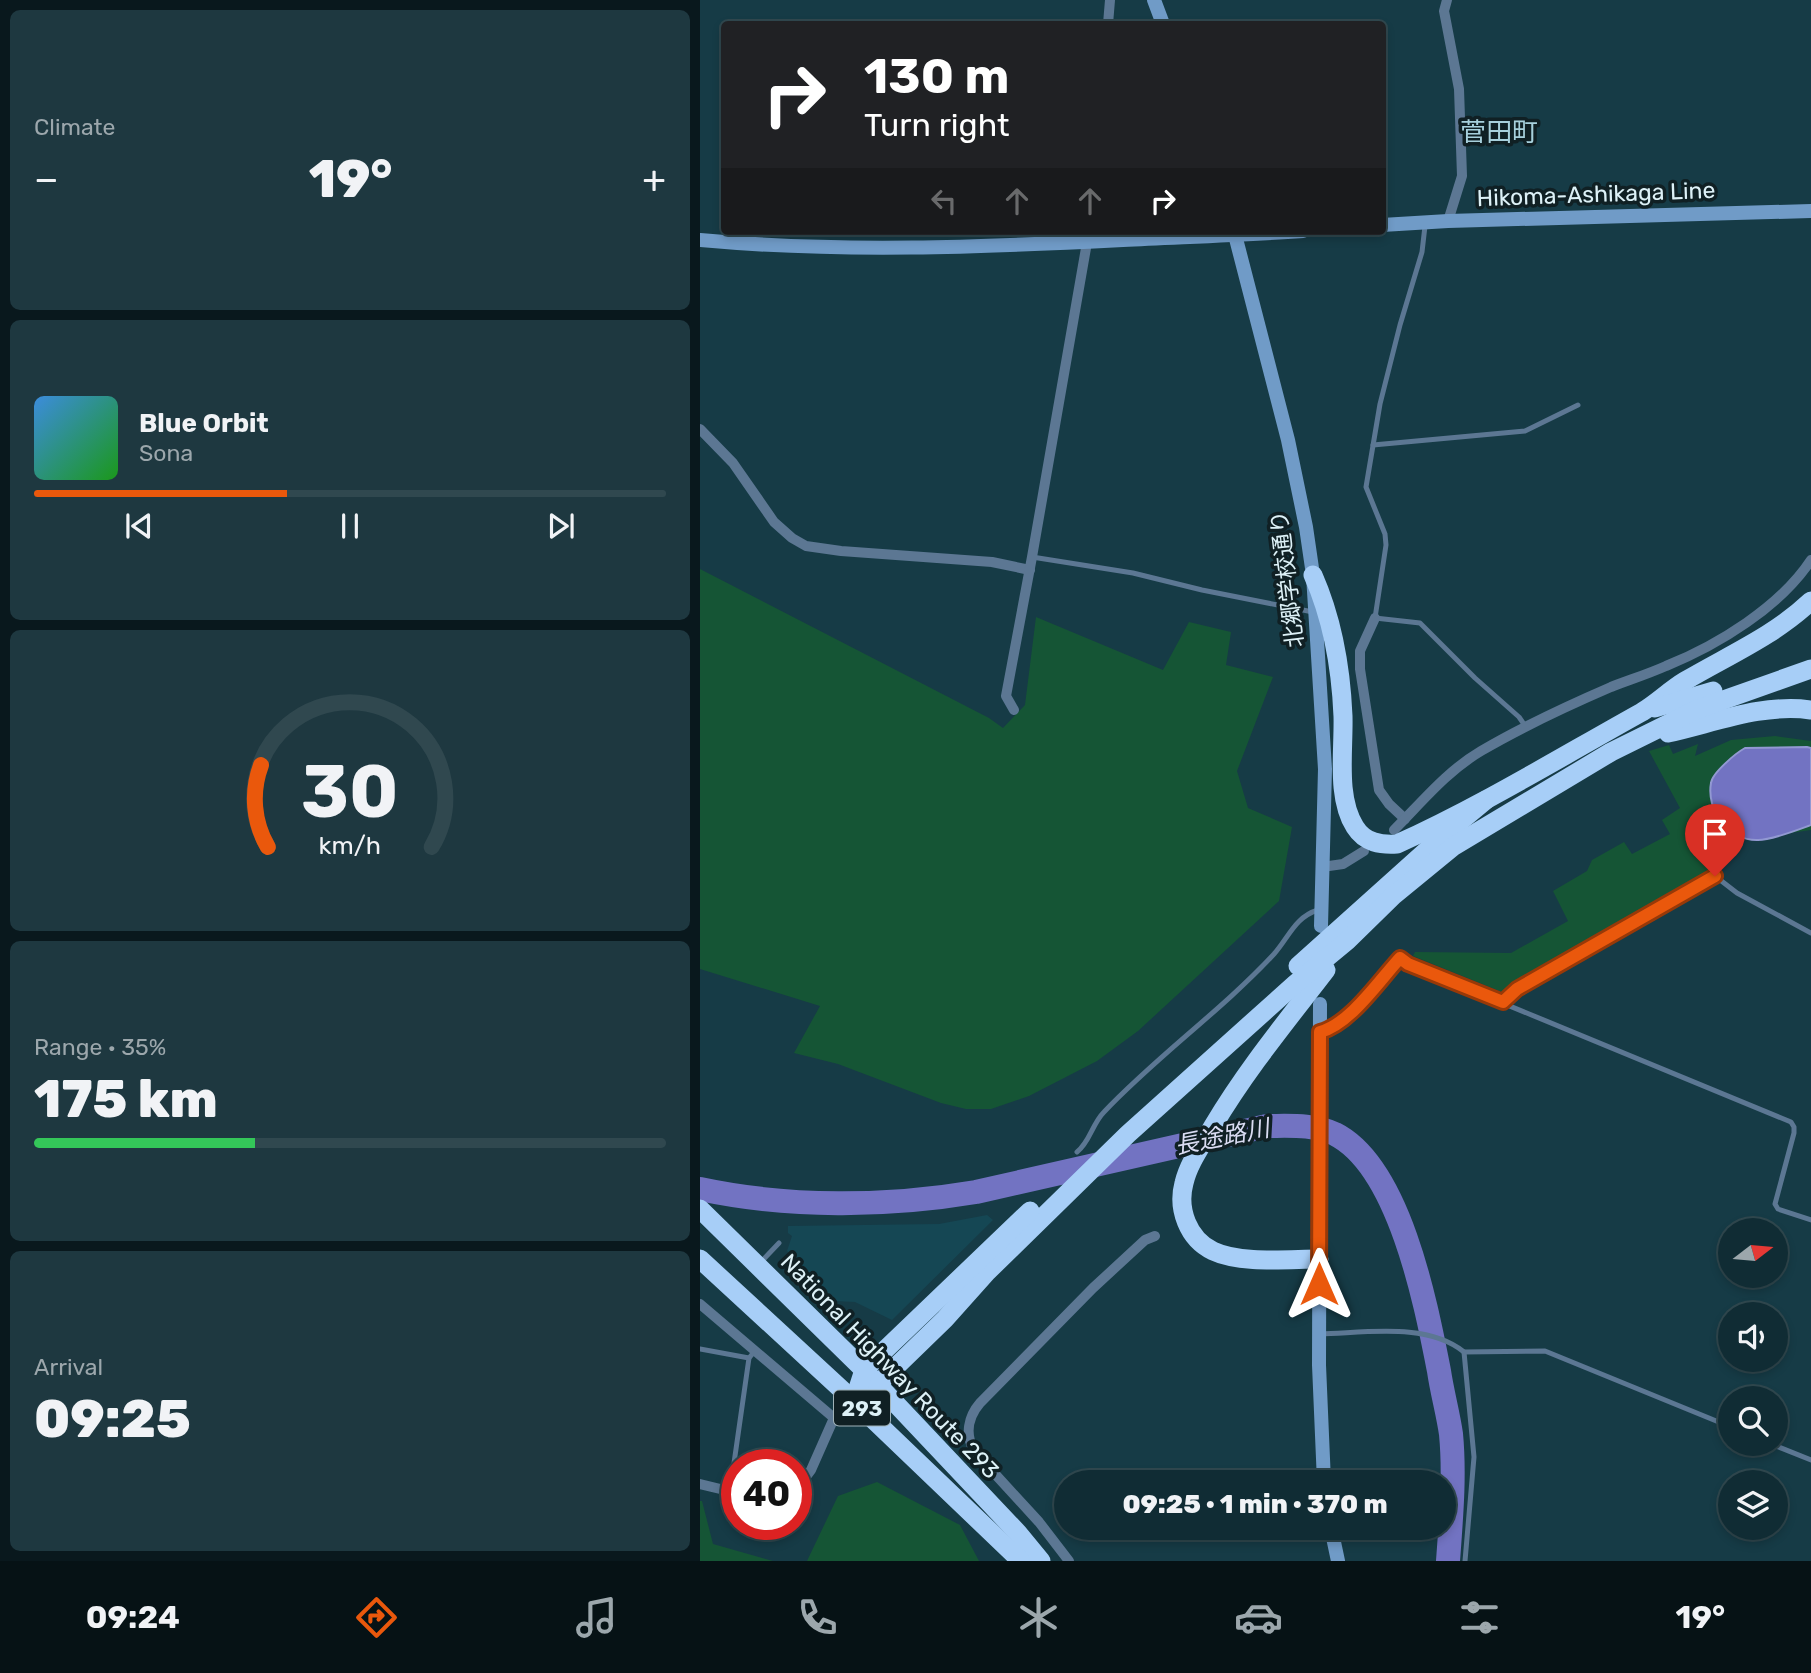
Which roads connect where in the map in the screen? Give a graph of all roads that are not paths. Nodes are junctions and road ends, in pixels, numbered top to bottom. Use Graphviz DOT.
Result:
graph roads {
  1 [pos="1110,0"];
  2 [pos="1154,0"];
  3 [pos="1447,0"];
  4 [pos="1108,21"];
  5 [pos="1162,21"];
  6 [pos="1811,211"];
  7 [pos="1448,221"];
  8 [pos="1425,222"];
  9 [pos="1386,225"];
  10 [pos="1137,235"];
  11 [pos="1236,235"];
  12 [pos="1088,236"];
  13 [pos="700,240"];
  14 [pos="1578,405"];
  15 [pos="700,429"];
  16 [pos="1373,445"];
  17 [pos="1032,557"];
  18 [pos="1811,560"];
  19 [pos="1030,570"];
  20 [pos="1313,575"];
  21 [pos="1811,601"];
  22 [pos="1316,612"];
  23 [pos="1376,618"];
  24 [pos="1811,657"];
  25 [pos="1811,669"];
  26 [pos="1014,710"];
  27 [pos="1811,710"];
  28 [pos="1644,711"];
  29 [pos="1526,727"];
  30 [pos="1636,740"];
  31 [pos="1486,800"];
  32 [pos="1405,820"];
  33 [pos="1394,830"];
  34 [pos="1364,851"];
  35 [pos="1322,867"];
  36 [pos="1321,909"];
  37 [pos="1321,926"];
  38 [pos="1811,933"];
  39 [pos="1347,941"];
  40 [pos="1400,958"];
  41 [pos="1503,1002"];
  42 [pos="1320,1003"];
  43 [pos="1320,1032"];
  44 [pos="1122,1132"];
  45 [pos="1077,1152"];
  46 [pos="1053,1198"];
  47 [pos="700,1209"];
  48 [pos="1811,1220"];
  49 [pos="1155,1236"];
  50 [pos="779,1243"];
  51 [pos="700,1259"];
  52 [pos="1319,1259"];
  53 [pos="757,1266"];
  54 [pos="700,1304"];
  55 [pos="1318,1334"];
  56 [pos="700,1349"];
  57 [pos="1464,1352"];
  58 [pos="752,1355"];
  59 [pos="864,1370"];
  60 [pos="877,1385"];
  61 [pos="854,1401"];
  62 [pos="834,1418"];
  63 [pos="1718,1422"];
  64 [pos="739,1449"];
  65 [pos="1788,1451"];
  66 [pos="1811,1460"];
  67 [pos="812,1468"];
  68 [pos="1324,1470"];
  69 [pos="700,1484"];
  70 [pos="721,1489"];
  71 [pos="1334,1540"];
  72 [pos="1021,1561"];
  73 [pos="1041,1561"];
  74 [pos="1069,1561"];
  75 [pos="1338,1561"];
  76 [pos="1465,1561"];
  1 -- 4 [label="street"];
  2 -- 5 [label="street"];
  3 -- 7 [label="street"];
  6 -- 7 [label="street, Hikoma-Ashikaga Line"];
  7 -- 8 [label="street, Hikoma-Ashikaga Line"];
  8 -- 9 [label="street, Hikoma-Ashikaga Line"];
  8 -- 16 [label="lane"];
  10 -- 12 [label="street"];
  11 -- 20 [label="street, 北郷学校通り"];
  12 -- 13 [label="street"];
  12 -- 17 [label="street"];
  14 -- 16 [label="lane"];
  15 -- 19 [label="street"];
  16 -- 23 [label="lane"];
  17 -- 19 [label="street"];
  17 -- 22 [label="lane"];
  18 -- 29 [label="street"];
  19 -- 26 [label="street"];
  20 -- 22 [label="street, 北郷学校通り"];
  20 -- 31 [label="highway"];
  21 -- 28 [label="highway"];
  22 -- 35 [label="street, 北郷学校通り"];
  23 -- 29 [label="lane"];
  23 -- 32 [label="street"];
  24 -- 28 [label="highway"];
  25 -- 30 [label="highway"];
  27 -- 30 [label="highway"];
  28 -- 31 [label="highway"];
  29 -- 32 [label="street"];
  30 -- 39 [label="highway"];
  31 -- 44 [label="highway"];
  32 -- 33 [label="street"];
  34 -- 35 [label="street"];
  35 -- 36 [label="street, 北郷学校通り"];
  36 -- 37 [label="street, 北郷学校通り"];
  36 -- 45 [label="lane"];
  38 -- 41 [label="lane"];
  39 -- 44 [label="highway"];
  39 -- 52 [label="highway"];
  40 -- 41 [label="lane"];
  40 -- 43 [label="street"];
  41 -- 48 [label="lane"];
  42 -- 43 [label="street"];
  43 -- 52 [label="street"];
  44 -- 46 [label="highway"];
  46 -- 59 [label="highway"];
  46 -- 60 [label="highway"];
  47 -- 53 [label="highway, National Highway Route 293 / 293"];
  49 -- 74 [label="street"];
  50 -- 53 [label="lane"];
  51 -- 61 [label="highway, National Highway Route 293 / 293"];
  52 -- 55 [label="street"];
  53 -- 59 [label="highway, National Highway Route 293 / 293"];
  54 -- 58 [label="street"];
  55 -- 57 [label="lane"];
  55 -- 68 [label="street"];
  56 -- 58 [label="lane"];
  57 -- 63 [label="lane"];
  57 -- 76 [label="lane"];
  58 -- 62 [label="street"];
  58 -- 64 [label="lane"];
  59 -- 60 [label="highway, National Highway Route 293 / 293"];
  59 -- 61 [label="highway"];
  60 -- 61 [label="highway"];
  60 -- 73 [label="highway, National Highway Route 293 / 293"];
  61 -- 62 [label="street"];
  61 -- 72 [label="highway, National Highway Route 293 / 293"];
  62 -- 67 [label="street"];
  65 -- 66 [label="lane"];
  69 -- 70 [label="street"];
  71 -- 75 [label="street"];
}
